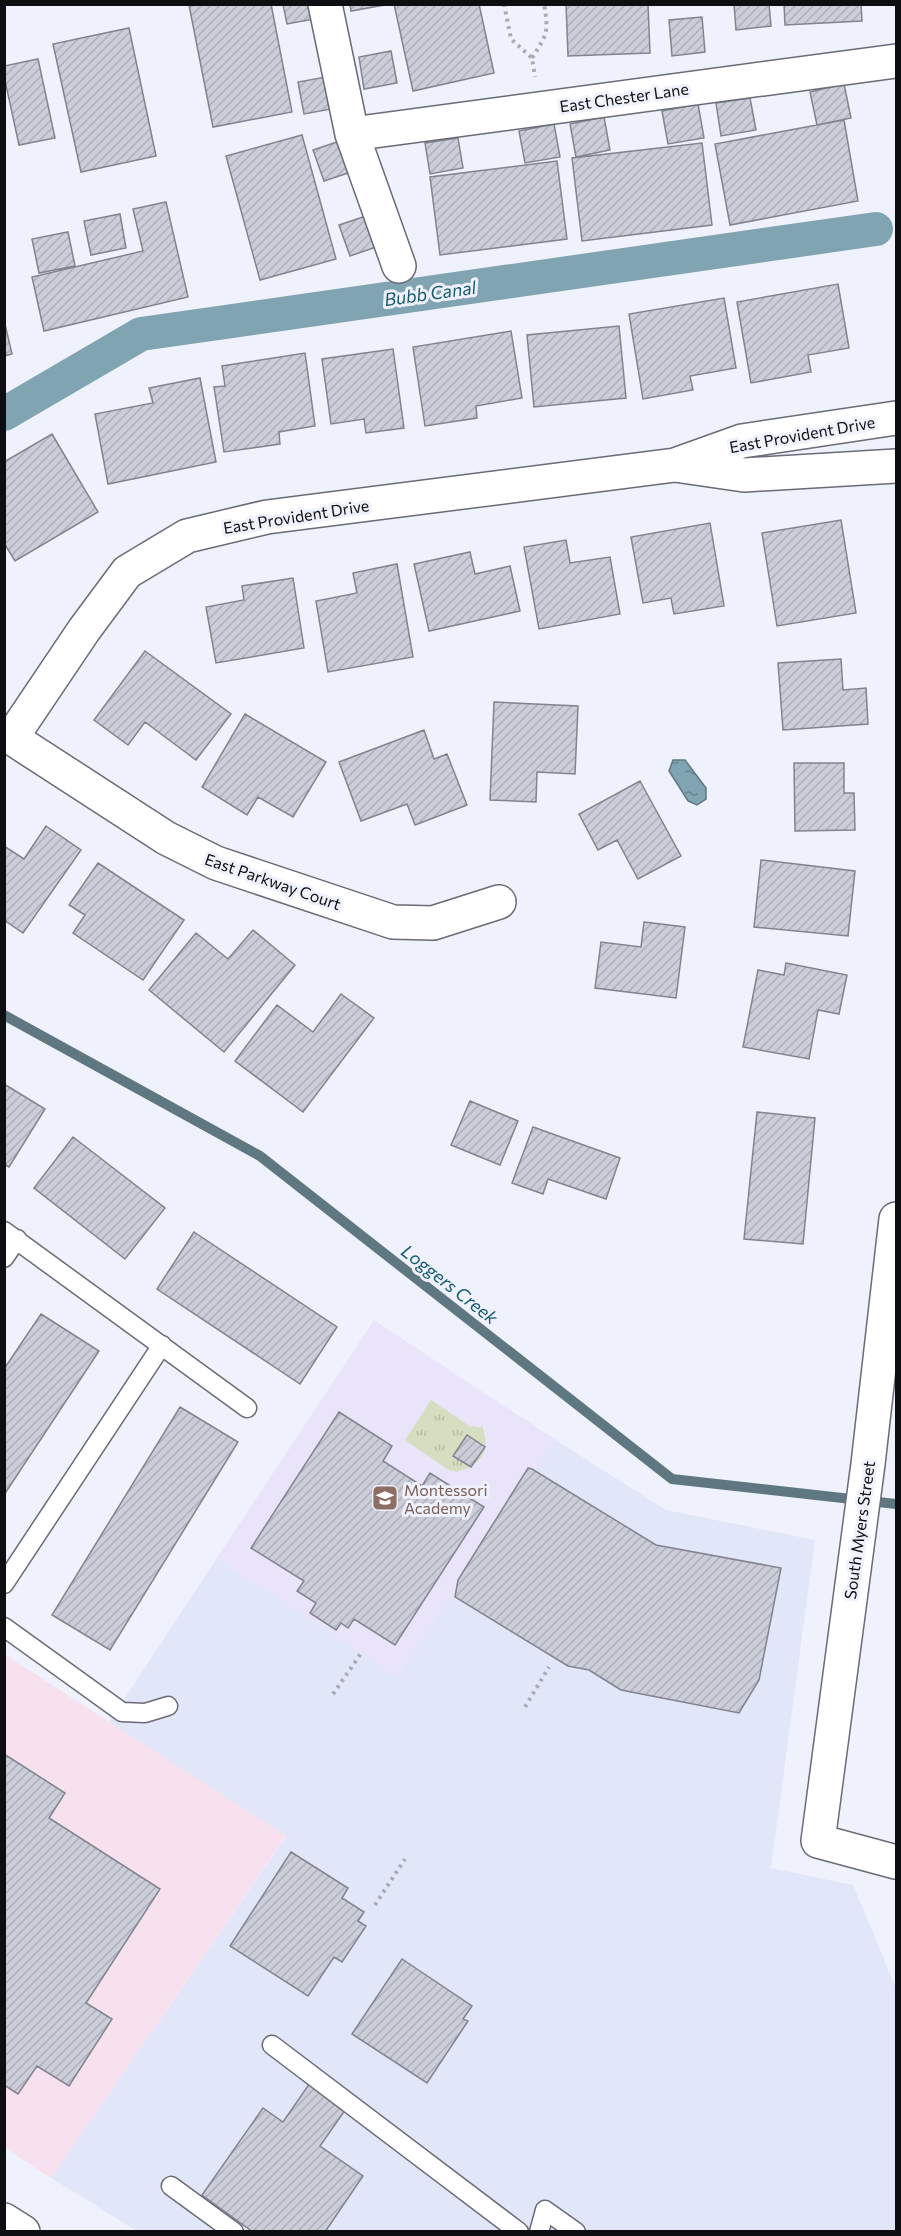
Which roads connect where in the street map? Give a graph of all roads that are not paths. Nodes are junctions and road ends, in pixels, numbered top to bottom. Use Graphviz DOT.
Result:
graph roads {
  1 [pos="325,4"];
  2 [pos="897,61"];
  3 [pos="352,134"];
  4 [pos="399,266"];
  5 [pos="897,418"];
  6 [pos="675,465"];
  7 [pos="897,465"];
  8 [pos="8,735"];
  9 [pos="499,902"];
  10 [pos="897,1219"];
  11 [pos="11,1235"];
  12 [pos="4,1258"];
  13 [pos="162,1345"];
  14 [pos="247,1408"];
  15 [pos="4,1584"];
  16 [pos="4,1627"];
  17 [pos="168,1706"];
  18 [pos="897,1862"];
  19 [pos="272,2045"];
  20 [pos="171,2186"];
  21 [pos="4,2220"];
  22 [pos="23,2232"];
  23 [pos="234,2232"];
  24 [pos="519,2232"];
  25 [pos="539,2232"];
  26 [pos="576,2232"];
  1 -- 3 [label="street"];
  2 -- 3 [label="street, East Chester Lane"];
  3 -- 4 [label="street"];
  5 -- 6 [label="street, East Provident Drive"];
  6 -- 7 [label="street, East Provident Drive"];
  6 -- 8 [label="street, East Provident Drive"];
  8 -- 9 [label="street, East Parkway Court"];
  10 -- 18 [label="street, South Myers Street"];
  11 -- 12 [label="lane"];
  11 -- 13 [label="lane"];
  13 -- 14 [label="lane"];
  13 -- 15 [label="lane"];
  16 -- 17 [label="lane"];
  19 -- 24 [label="lane"];
  20 -- 23 [label="lane"];
  21 -- 22 [label="street"];
  25 -- 26 [label="lane"];
}
